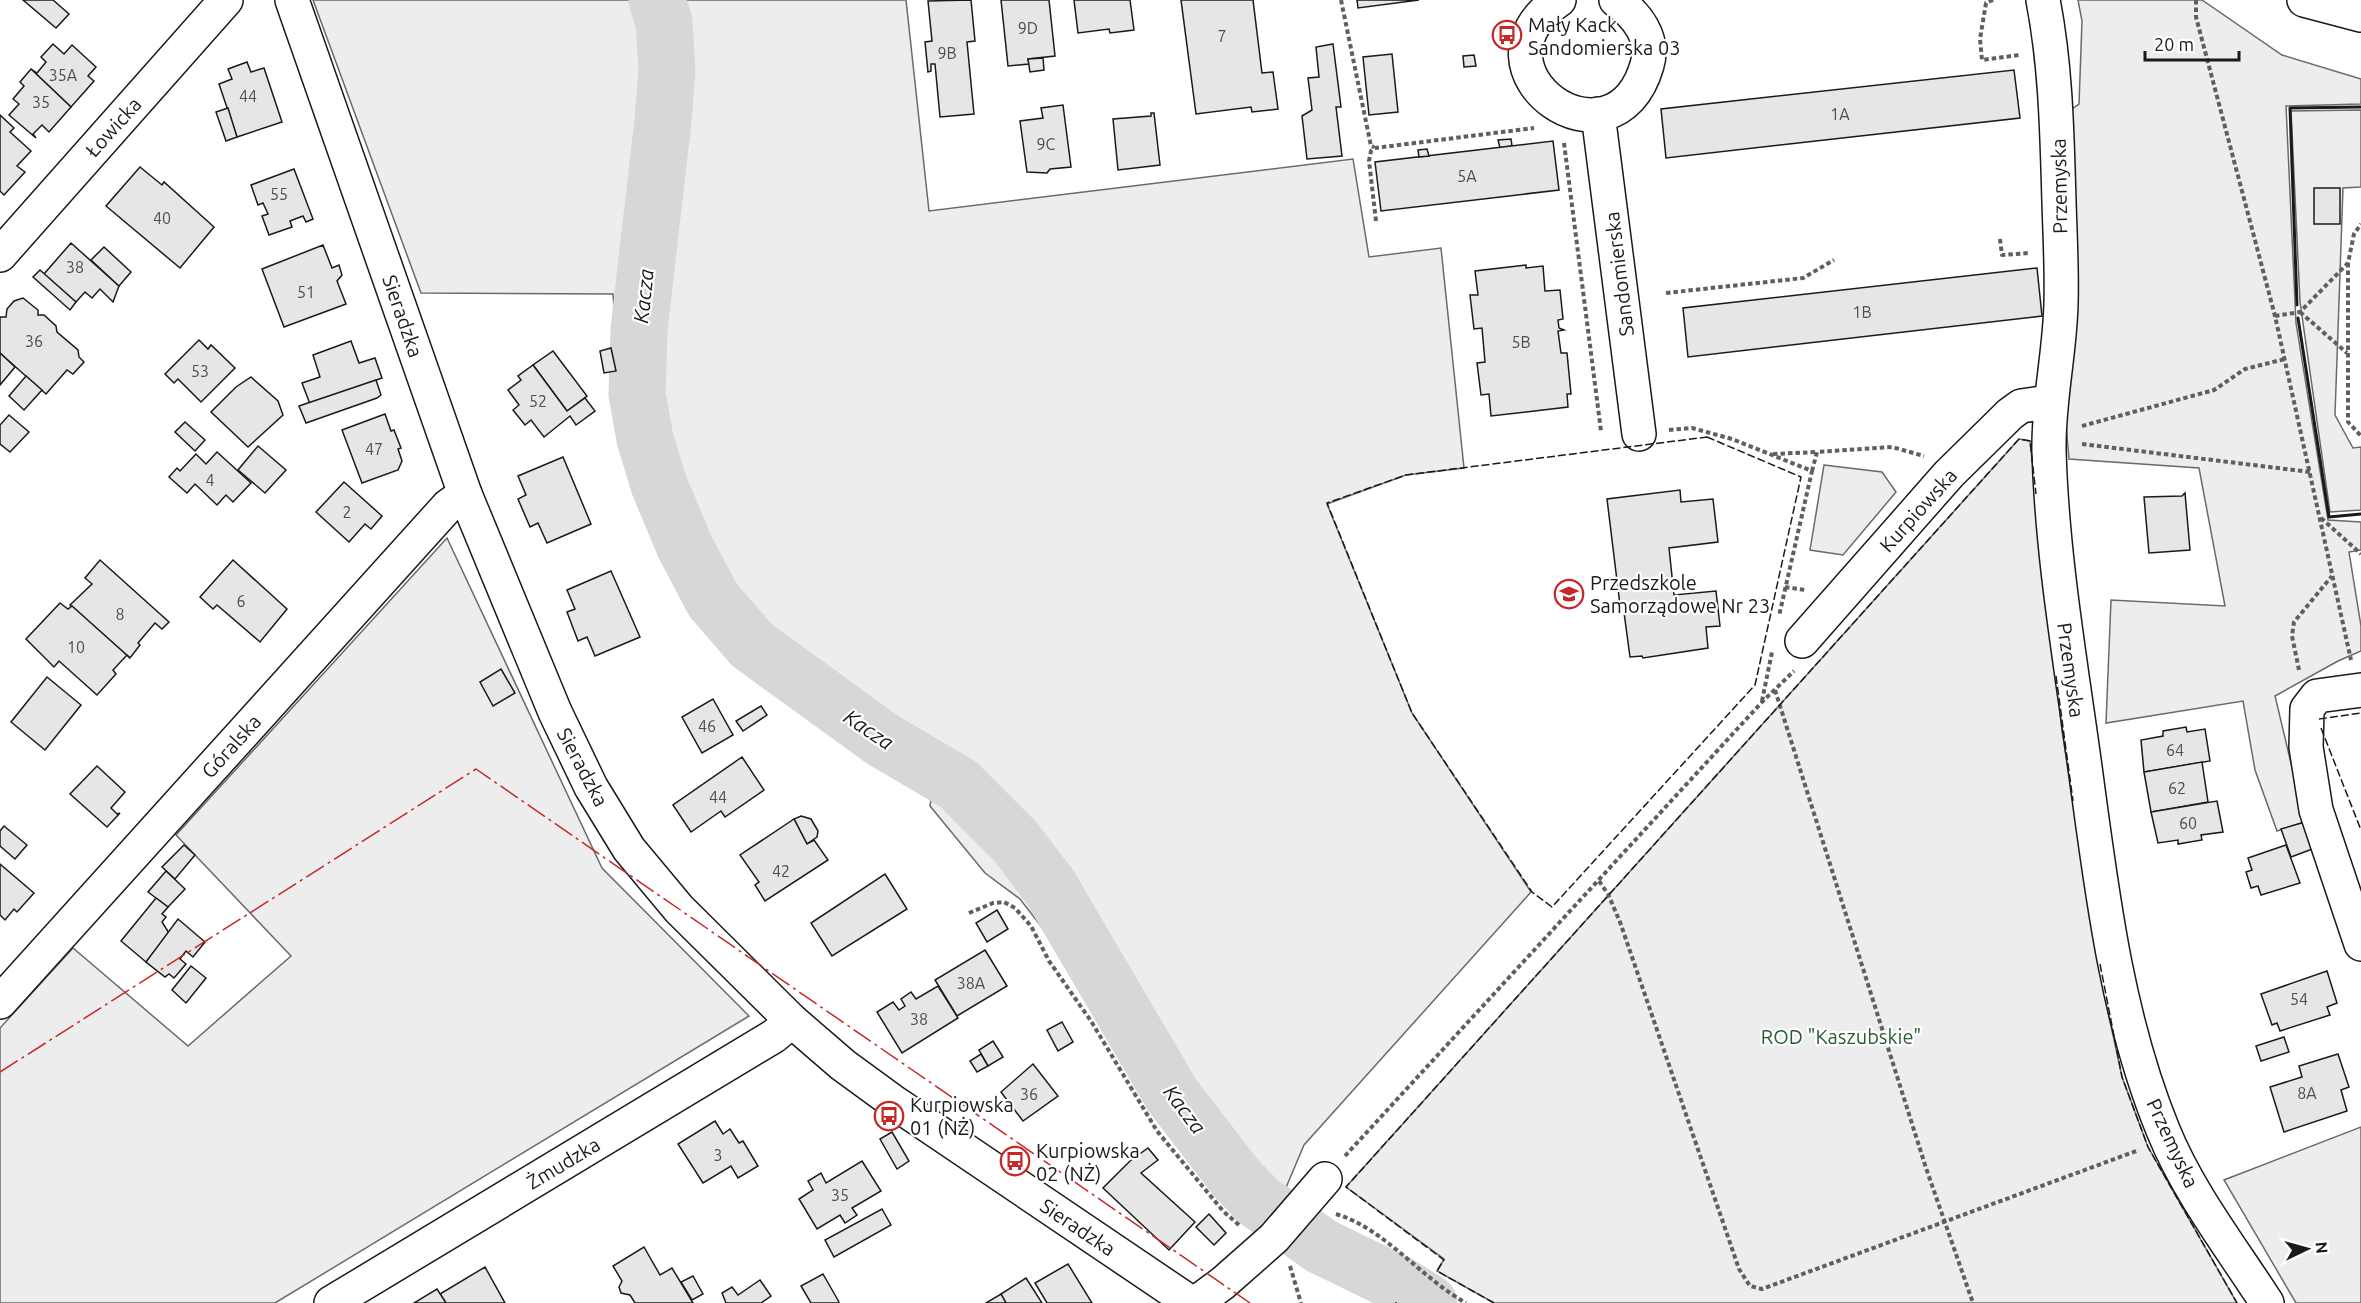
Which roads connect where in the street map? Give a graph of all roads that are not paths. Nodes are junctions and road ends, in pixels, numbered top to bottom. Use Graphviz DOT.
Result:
graph roads {
  1 [pos="226,0"];
  2 [pos="292,0"];
  3 [pos="1559,0"];
  4 [pos="1616,0"];
  5 [pos="2043,0"];
  6 [pos="2304,0"];
  7 [pos="2361,15"];
  8 [pos="1599,114"];
  9 [pos="0,255"];
  10 [pos="2058,426"];
  11 [pos="1639,434"];
  12 [pos="465,494"];
  13 [pos="1784,635"];
  14 [pos="2358,690"];
  15 [pos="2361,944"];
  16 [pos="0,1002"];
  17 [pos="792,1021"];
  18 [pos="1325,1179"];
  19 [pos="331,1303"];
  20 [pos="1194,1303"];
  21 [pos="2267,1303"];
  1 -- 9 [label="street, Łowicka"];
  2 -- 12 [label="street, Sieradzka"];
  3 -- 8 [label="street"];
  4 -- 8 [label="street"];
  5 -- 10 [label="street, Przemyska"];
  6 -- 7 [label="street"];
  8 -- 11 [label="street, Sandomierska"];
  10 -- 13 [label="street, Kurpiowska"];
  10 -- 21 [label="street, Przemyska"];
  12 -- 16 [label="street, Góralska"];
  12 -- 17 [label="street, Sieradzka"];
  14 -- 15 [label="street"];
  17 -- 19 [label="street, Żmudzka"];
  17 -- 20 [label="street, Sieradzka"];
  18 -- 20 [label="street"];
}
